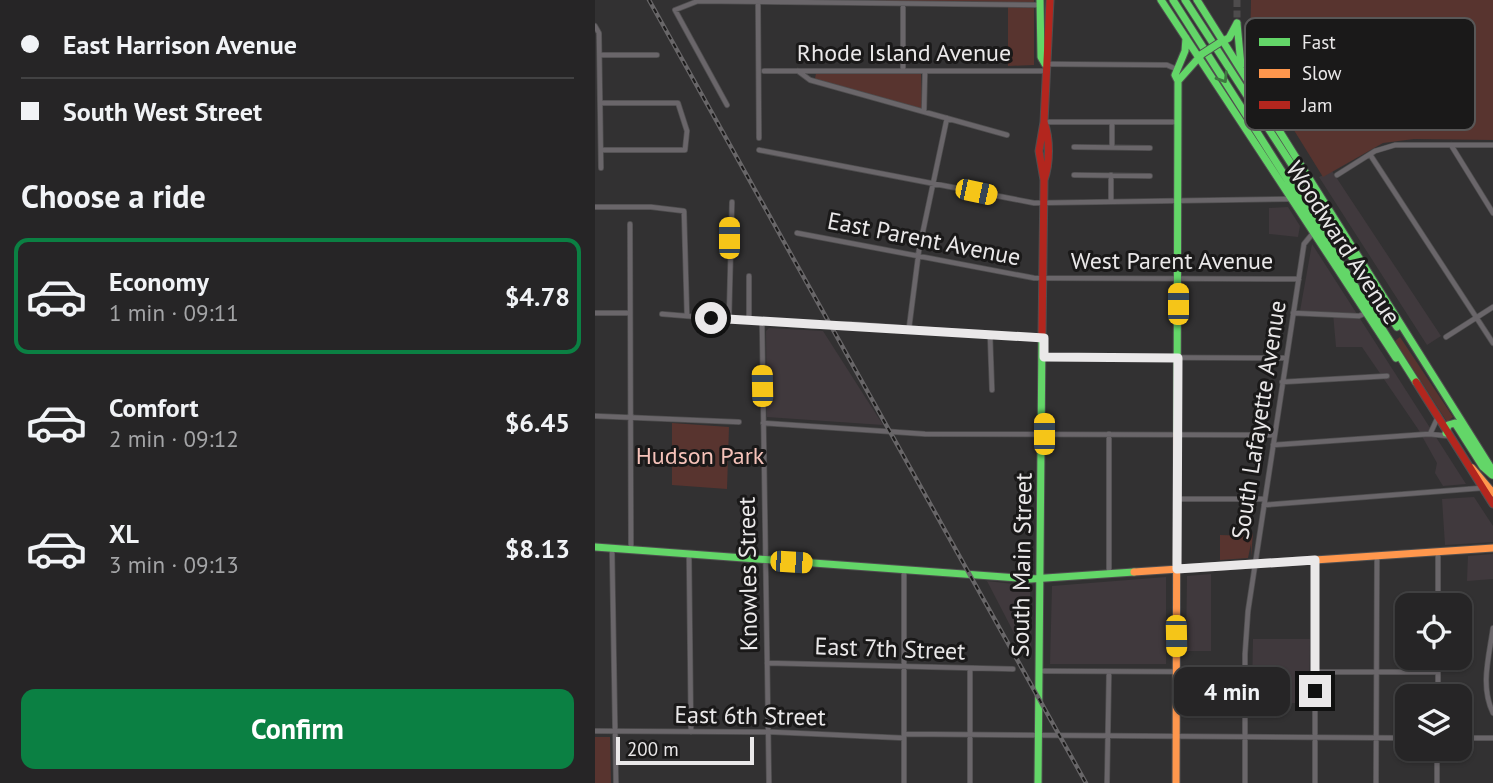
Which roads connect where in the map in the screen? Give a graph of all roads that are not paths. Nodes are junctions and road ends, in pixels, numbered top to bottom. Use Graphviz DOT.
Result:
graph roads {
  1 [pos="1050,0"];
  2 [pos="1161,0"];
  3 [pos="1173,0"];
  4 [pos="1185,0"];
  5 [pos="1197,0"];
  6 [pos="758,1"];
  7 [pos="1040,2"];
  8 [pos="903,5"];
  9 [pos="595,26"];
  10 [pos="1186,38"];
  11 [pos="1050,39"];
  12 [pos="1221,42"];
  13 [pos="600,55"];
  14 [pos="657,55"];
  15 [pos="1200,55"];
  16 [pos="1045,68"];
  17 [pos="1176,69"];
  18 [pos="1242,69"];
  19 [pos="764,71"];
  20 [pos="797,71"];
  21 [pos="903,71"];
  22 [pos="925,71"];
  23 [pos="1245,74"];
  24 [pos="1178,81"];
  25 [pos="1245,91"];
  26 [pos="600,103"];
  27 [pos="727,105"];
  28 [pos="924,112"];
  29 [pos="1245,112"];
  30 [pos="947,118"];
  31 [pos="1044,122"];
  32 [pos="1177,122"];
  33 [pos="1112,123"];
  34 [pos="1245,126"];
  35 [pos="598,127"];
  36 [pos="1247,130"];
  37 [pos="1257,130"];
  38 [pos="1270,130"];
  39 [pos="1280,130"];
  40 [pos="1007,135"];
  41 [pos="759,138"];
  42 [pos="1451,145"];
  43 [pos="1493,145"];
  44 [pos="1074,147"];
  45 [pos="1112,147"];
  46 [pos="1150,148"];
  47 [pos="601,150"];
  48 [pos="759,150"];
  49 [pos="1371,156"];
  50 [pos="601,168"];
  51 [pos="1074,175"];
  52 [pos="1111,175"];
  53 [pos="1337,175"];
  54 [pos="1150,176"];
  55 [pos="932,183"];
  56 [pos="1291,199"];
  57 [pos="1111,201"];
  58 [pos="1177,201"];
  59 [pos="732,202"];
  60 [pos="1044,202"];
  61 [pos="595,207"];
  62 [pos="1493,213"];
  63 [pos="630,224"];
  64 [pos="797,233"];
  65 [pos="1313,233"];
  66 [pos="918,256"];
  67 [pos="750,276"];
  68 [pos="1044,278"];
  69 [pos="1178,279"];
  70 [pos="1299,279"];
  71 [pos="1493,307"];
  72 [pos="595,313"];
  73 [pos="631,313"];
  74 [pos="1293,313"];
  75 [pos="1366,313"];
  76 [pos="662,314"];
  77 [pos="687,316"];
  78 [pos="1476,318"];
  79 [pos="729,319"];
  80 [pos="748,321"];
  81 [pos="762,322"];
  82 [pos="909,328"];
  83 [pos="990,334"];
  84 [pos="1447,337"];
  85 [pos="1044,338"];
  86 [pos="1493,343"];
  87 [pos="1044,357"];
  88 [pos="1178,358"];
  89 [pos="1286,358"];
  90 [pos="1387,376"];
  91 [pos="1282,382"];
  92 [pos="992,390"];
  93 [pos="1443,393"];
  94 [pos="1427,401"];
  95 [pos="595,416"];
  96 [pos="631,416"];
  97 [pos="1437,419"];
  98 [pos="739,422"];
  99 [pos="763,424"];
  100 [pos="1044,434"];
  101 [pos="1109,434"];
  102 [pos="1177,434"];
  103 [pos="1429,434"];
  104 [pos="1447,434"];
  105 [pos="1274,435"];
  106 [pos="1272,446"];
  107 [pos="1467,463"];
  108 [pos="1493,473"];
  109 [pos="1482,488"];
  110 [pos="1490,495"];
  111 [pos="1177,499"];
  112 [pos="1264,502"];
  113 [pos="1493,504"];
  114 [pos="595,547"];
  115 [pos="611,548"];
  116 [pos="1493,548"];
  117 [pos="631,550"];
  118 [pos="1438,552"];
  119 [pos="689,554"];
  120 [pos="1377,556"];
  121 [pos="765,560"];
  122 [pos="1315,560"];
  123 [pos="1254,564"];
  124 [pos="1177,569"];
  125 [pos="904,571"];
  126 [pos="1109,575"];
  127 [pos="1040,579"];
  128 [pos="1438,593"];
  129 [pos="1493,628"];
  130 [pos="767,663"];
  131 [pos="904,667"];
  132 [pos="970,668"];
  133 [pos="1013,669"];
  134 [pos="1038,671"];
  135 [pos="1176,671"];
  136 [pos="1244,671"];
  137 [pos="1315,671"];
  138 [pos="1377,671"];
  139 [pos="1109,672"];
  140 [pos="1438,672"];
  141 [pos="1438,684"];
  142 [pos="1493,713"];
  143 [pos="595,731"];
  144 [pos="615,731"];
  145 [pos="691,732"];
  146 [pos="768,732"];
  147 [pos="970,735"];
  148 [pos="1038,735"];
  149 [pos="904,736"];
  150 [pos="1108,736"];
  151 [pos="1176,736"];
  152 [pos="1244,737"];
  153 [pos="1315,737"];
  154 [pos="1377,738"];
  155 [pos="1395,738"];
  156 [pos="1472,738"];
  157 [pos="1493,738"];
  158 [pos="1437,761"];
  159 [pos="617,783"];
  160 [pos="769,783"];
  161 [pos="904,783"];
  162 [pos="970,783"];
  163 [pos="1038,783"];
  164 [pos="1107,783"];
  165 [pos="1176,783"];
  166 [pos="1245,783"];
  167 [pos="1315,783"];
  168 [pos="1376,783"];
  169 [pos="1437,783"];
  1 -- 11 [label="main road, South Main Street"];
  2 -- 10 [label="main road, Woodward Avenue"];
  3 -- 29 [label="main road, Woodward Avenue, one-way"];
  4 -- 25 [label="main road, Woodward Avenue"];
  5 -- 12 [label="main road, Woodward Avenue"];
  6 -- 8 [label="street"];
  6 -- 27 [label="street"];
  6 -- 41 [label="street"];
  7 -- 8 [label="street"];
  7 -- 11 [label="main road"];
  7 -- 16 [label="main road, South Main Street"];
  8 -- 21 [label="street"];
  9 -- 13 [label="street"];
  10 -- 15 [label="main road, Woodward Avenue"];
  10 -- 17 [label="main road"];
  11 -- 16 [label="main road, South Main Street"];
  12 -- 15 [label="main road, bridge"];
  12 -- 18 [label="main road, Woodward Avenue"];
  12 -- 18 [label="main road"];
  13 -- 14 [label="street"];
  13 -- 26 [label="street"];
  15 -- 24 [label="main road"];
  15 -- 34 [label="main road, Woodward Avenue"];
  16 -- 17 [label="street, Rhode Island Avenue"];
  16 -- 22 [label="street, Rhode Island Avenue"];
  16 -- 31 [label="main road, South Main Street"];
  17 -- 24 [label="main road"];
  18 -- 23 [label="main road, Woodward Avenue"];
  19 -- 20 [label="street, Rhode Island Avenue"];
  20 -- 21 [label="street, Rhode Island Avenue"];
  20 -- 28 [label="street"];
  21 -- 22 [label="street, Rhode Island Avenue"];
  22 -- 28 [label="street"];
  24 -- 32 [label="main road"];
  26 -- 35 [label="street"];
  26 -- 47 [label="street"];
  28 -- 30 [label="street"];
  30 -- 40 [label="street"];
  30 -- 55 [label="street"];
  31 -- 33 [label="street"];
  31 -- 60 [label="main road, South Main Street"];
  32 -- 33 [label="street"];
  32 -- 58 [label="main road"];
  33 -- 45 [label="street"];
  35 -- 47 [label="street"];
  36 -- 56 [label="main road, Woodward Avenue"];
  37 -- 94 [label="main road, Woodward Avenue, one-way"];
  38 -- 93 [label="main road, Woodward Avenue"];
  39 -- 93 [label="main road, Woodward Avenue"];
  42 -- 43 [label="street"];
  42 -- 49 [label="street"];
  42 -- 62 [label="street"];
  44 -- 45 [label="street"];
  45 -- 46 [label="street"];
  47 -- 50 [label="street"];
  48 -- 55 [label="street"];
  49 -- 53 [label="street"];
  49 -- 78 [label="street"];
  51 -- 52 [label="street"];
  52 -- 54 [label="street"];
  52 -- 57 [label="street"];
  55 -- 60 [label="street"];
  55 -- 66 [label="street"];
  56 -- 58 [label="street"];
  56 -- 65 [label="main road, Woodward Avenue"];
  57 -- 58 [label="street"];
  57 -- 60 [label="street"];
  58 -- 69 [label="main road"];
  59 -- 79 [label="street"];
  60 -- 68 [label="main road, South Main Street"];
  61 -- 77 [label="street"];
  63 -- 73 [label="street"];
  64 -- 66 [label="street, East Parent Avenue"];
  65 -- 70 [label="street, South Lafayette Avenue"];
  65 -- 75 [label="main road, Woodward Avenue"];
  66 -- 68 [label="street, East Parent Avenue"];
  66 -- 82 [label="street"];
  67 -- 80 [label="street"];
  68 -- 69 [label="street, West Parent Avenue"];
  68 -- 85 [label="main road, South Main Street"];
  69 -- 70 [label="street, West Parent Avenue"];
  69 -- 88 [label="main road"];
  70 -- 74 [label="street, South Lafayette Avenue"];
  71 -- 78 [label="street"];
  72 -- 73 [label="street"];
  73 -- 96 [label="street"];
  74 -- 75 [label="street"];
  74 -- 89 [label="street, South Lafayette Avenue"];
  75 -- 94 [label="main road, Woodward Avenue"];
  76 -- 77 [label="street"];
  77 -- 79 [label="street"];
  78 -- 84 [label="street"];
  78 -- 86 [label="street"];
  79 -- 80 [label="street"];
  80 -- 81 [label="street"];
  81 -- 82 [label="street"];
  81 -- 99 [label="street, Knowles Street"];
  82 -- 83 [label="street"];
  83 -- 85 [label="street"];
  83 -- 92 [label="street"];
  85 -- 87 [label="main road, South Main Street"];
  87 -- 88 [label="street"];
  87 -- 100 [label="main road, South Main Street"];
  88 -- 89 [label="street"];
  88 -- 102 [label="main road"];
  89 -- 91 [label="street, South Lafayette Avenue"];
  90 -- 91 [label="street"];
  91 -- 105 [label="street, South Lafayette Avenue"];
  93 -- 108 [label="main road, Woodward Avenue"];
  94 -- 97 [label="main road, Woodward Avenue"];
  95 -- 96 [label="street"];
  96 -- 98 [label="street"];
  96 -- 117 [label="street"];
  97 -- 103 [label="street"];
  97 -- 104 [label="main road, Woodward Avenue"];
  99 -- 100 [label="street"];
  99 -- 121 [label="street, Knowles Street"];
  100 -- 101 [label="street"];
  100 -- 127 [label="main road, South Main Street"];
  101 -- 102 [label="street"];
  101 -- 126 [label="street"];
  102 -- 105 [label="street"];
  102 -- 111 [label="main road"];
  103 -- 104 [label="street"];
  103 -- 106 [label="street"];
  104 -- 107 [label="main road, Woodward Avenue"];
  104 -- 108 [label="main road"];
  105 -- 106 [label="street, South Lafayette Avenue"];
  106 -- 112 [label="street, South Lafayette Avenue"];
  107 -- 109 [label="main road"];
  107 -- 110 [label="main road"];
  109 -- 110 [label="main road"];
  109 -- 112 [label="street"];
  110 -- 113 [label="main road"];
  111 -- 112 [label="street"];
  111 -- 124 [label="main road"];
  112 -- 123 [label="street, South Lafayette Avenue"];
  114 -- 115 [label="main road"];
  115 -- 117 [label="main road"];
  115 -- 144 [label="street"];
  116 -- 118 [label="main road"];
  117 -- 119 [label="main road"];
  118 -- 120 [label="main road"];
  118 -- 128 [label="street"];
  119 -- 121 [label="main road"];
  119 -- 145 [label="street"];
  120 -- 122 [label="main road"];
  120 -- 138 [label="street"];
  121 -- 125 [label="main road"];
  121 -- 130 [label="street, Knowles Street"];
  122 -- 123 [label="main road"];
  122 -- 137 [label="street"];
  123 -- 124 [label="main road"];
  123 -- 136 [label="street, South Lafayette Avenue"];
  124 -- 126 [label="main road"];
  124 -- 135 [label="main road"];
  125 -- 127 [label="main road"];
  125 -- 131 [label="street"];
  126 -- 127 [label="main road"];
  127 -- 134 [label="main road, South Main Street"];
  129 -- 142 [label="street"];
  130 -- 131 [label="street, East 7th Street"];
  130 -- 146 [label="street, Knowles Street"];
  131 -- 132 [label="street, East 7th Street"];
  131 -- 149 [label="street"];
  132 -- 133 [label="street, East 7th Street"];
  132 -- 147 [label="street"];
  134 -- 139 [label="street"];
  134 -- 148 [label="main road, South Main Street"];
  135 -- 136 [label="street"];
  135 -- 139 [label="street"];
  135 -- 151 [label="main road"];
  136 -- 152 [label="street, South Lafayette Avenue"];
  137 -- 138 [label="street"];
  137 -- 153 [label="street"];
  138 -- 140 [label="street"];
  138 -- 154 [label="street"];
  139 -- 150 [label="street"];
  140 -- 141 [label="street"];
  143 -- 144 [label="street, East 6th Street"];
  144 -- 145 [label="street, East 6th Street"];
  144 -- 159 [label="street"];
  145 -- 146 [label="street, East 6th Street"];
  146 -- 149 [label="street, East 6th Street"];
  146 -- 160 [label="street, Knowles Street"];
  147 -- 148 [label="street, East 6th Street"];
  147 -- 149 [label="street, East 6th Street"];
  147 -- 162 [label="street"];
  148 -- 150 [label="street, East 6th Street"];
  148 -- 163 [label="main road, South Main Street"];
  149 -- 161 [label="street"];
  150 -- 151 [label="street, East 6th Street"];
  150 -- 164 [label="street"];
  151 -- 152 [label="street, East 6th Street"];
  151 -- 165 [label="main road"];
  152 -- 153 [label="street, East 6th Street"];
  152 -- 166 [label="street, South Lafayette Avenue"];
  153 -- 154 [label="street, East 6th Street"];
  153 -- 167 [label="street"];
  154 -- 155 [label="street, East 6th Street"];
  154 -- 168 [label="street"];
  156 -- 157 [label="street"];
  158 -- 169 [label="street"];
}
